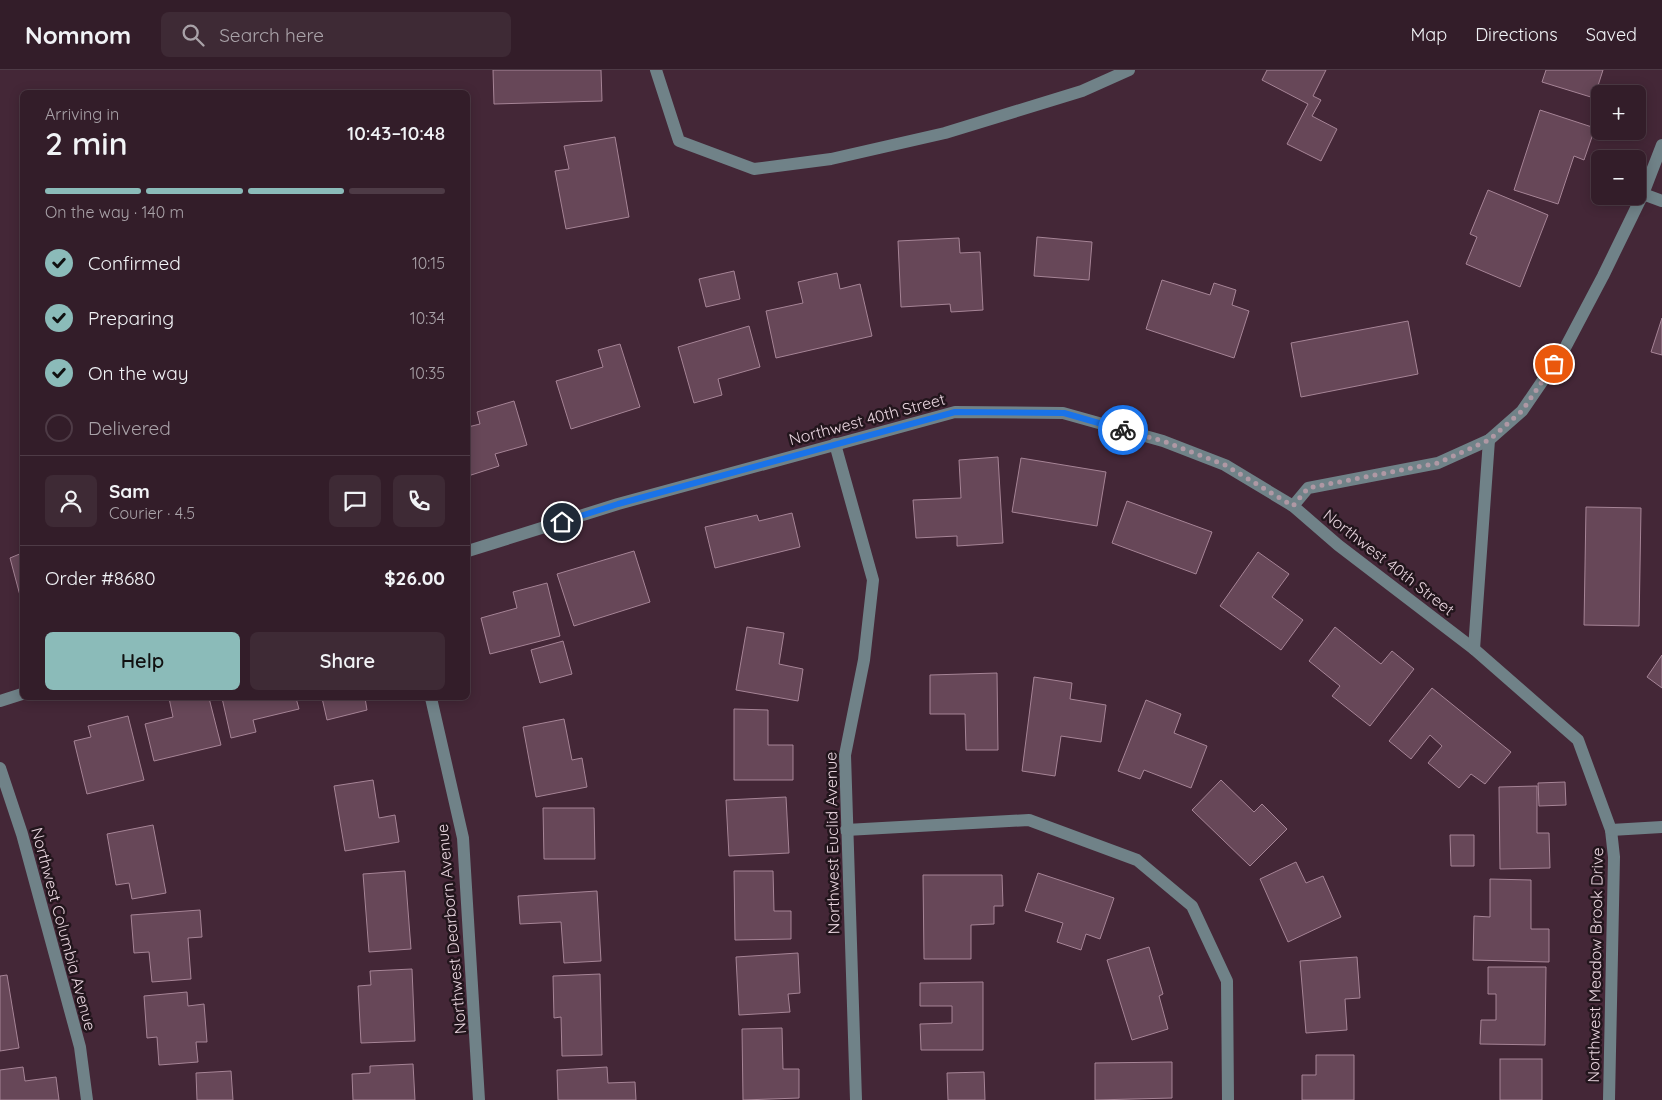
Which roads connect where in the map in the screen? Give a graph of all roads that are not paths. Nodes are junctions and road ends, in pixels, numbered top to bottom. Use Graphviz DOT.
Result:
graph roads {
  1 [pos="656,70"];
  2 [pos="1129,70"];
  3 [pos="1662,145"];
  4 [pos="1646,186"];
  5 [pos="1646,195"];
  6 [pos="1662,200"];
  7 [pos="1638,205"];
  8 [pos="1489,440"];
  9 [pos="835,444"];
  10 [pos="1293,506"];
  11 [pos="470,550"];
  12 [pos="1474,649"];
  13 [pos="20,695"];
  14 [pos="431,700"];
  15 [pos="0,701"];
  16 [pos="0,768"];
  17 [pos="1662,827"];
  18 [pos="846,830"];
  19 [pos="1611,830"];
  20 [pos="87,1100"];
  21 [pos="479,1100"];
  22 [pos="856,1100"];
  23 [pos="1228,1100"];
  24 [pos="1609,1100"];
  1 -- 2 [label="street"];
  3 -- 4 [label="street"];
  5 -- 6 [label="street"];
  7 -- 8 [label="street"];
  8 -- 10 [label="street"];
  8 -- 12 [label="street"];
  9 -- 10 [label="street, Northwest 40th Street"];
  9 -- 11 [label="street, Northwest 40th Street"];
  9 -- 18 [label="street, Northwest Euclid Avenue"];
  10 -- 12 [label="street, Northwest 40th Street"];
  12 -- 19 [label="street, Northwest 40th Street"];
  13 -- 15 [label="street"];
  14 -- 21 [label="street, Northwest Dearborn Avenue"];
  16 -- 20 [label="street, Northwest Columbia Avenue"];
  17 -- 19 [label="street"];
  18 -- 22 [label="street, Northwest Euclid Avenue"];
  18 -- 23 [label="street"];
  19 -- 24 [label="street, Northwest Meadow Brook Drive"];
}
